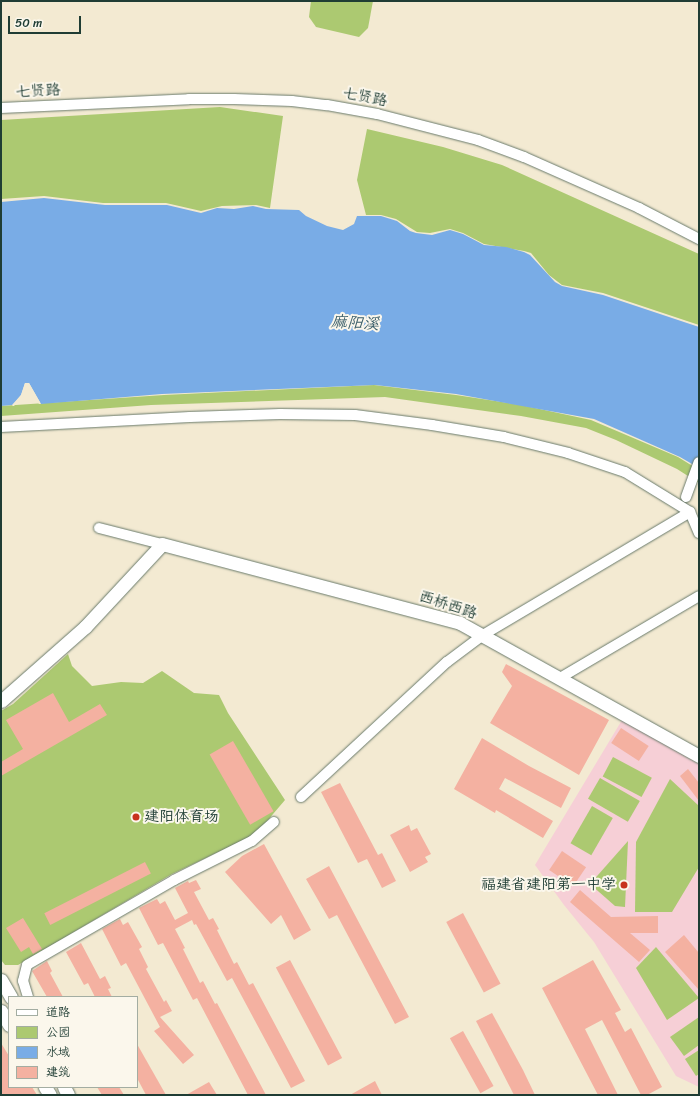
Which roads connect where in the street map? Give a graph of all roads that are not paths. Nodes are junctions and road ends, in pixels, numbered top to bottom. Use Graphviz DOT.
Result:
graph roads {
  1 [pos="1,108"];
  2 [pos="699,239"];
  3 [pos="1,427"];
  4 [pos="699,462"];
  5 [pos="686,497"];
  6 [pos="690,512"];
  7 [pos="100,528"];
  8 [pos="699,533"];
  9 [pos="162,544"];
  10 [pos="699,596"];
  11 [pos="483,635"];
  12 [pos="560,678"];
  13 [pos="1,701"];
  14 [pos="699,756"];
  15 [pos="301,797"];
  16 [pos="274,822"];
  17 [pos="1,980"];
  18 [pos="10,996"];
  19 [pos="28,996"];
  20 [pos="1,1011"];
  21 [pos="8,1023"];
  1 -- 2 [label="street, 七贤路"];
  3 -- 6 [label="street"];
  4 -- 5 [label="street"];
  6 -- 8 [label="street"];
  6 -- 11 [label="street"];
  7 -- 9 [label="street"];
  9 -- 11 [label="main road, 西桥西路"];
  9 -- 13 [label="main road"];
  10 -- 12 [label="street"];
  11 -- 12 [label="main road, 西桥西路"];
  11 -- 15 [label="street"];
  12 -- 14 [label="main road, 西桥西路"];
  16 -- 19 [label="street"];
  17 -- 18 [label="main road"];
  20 -- 21 [label="main road"];
}
